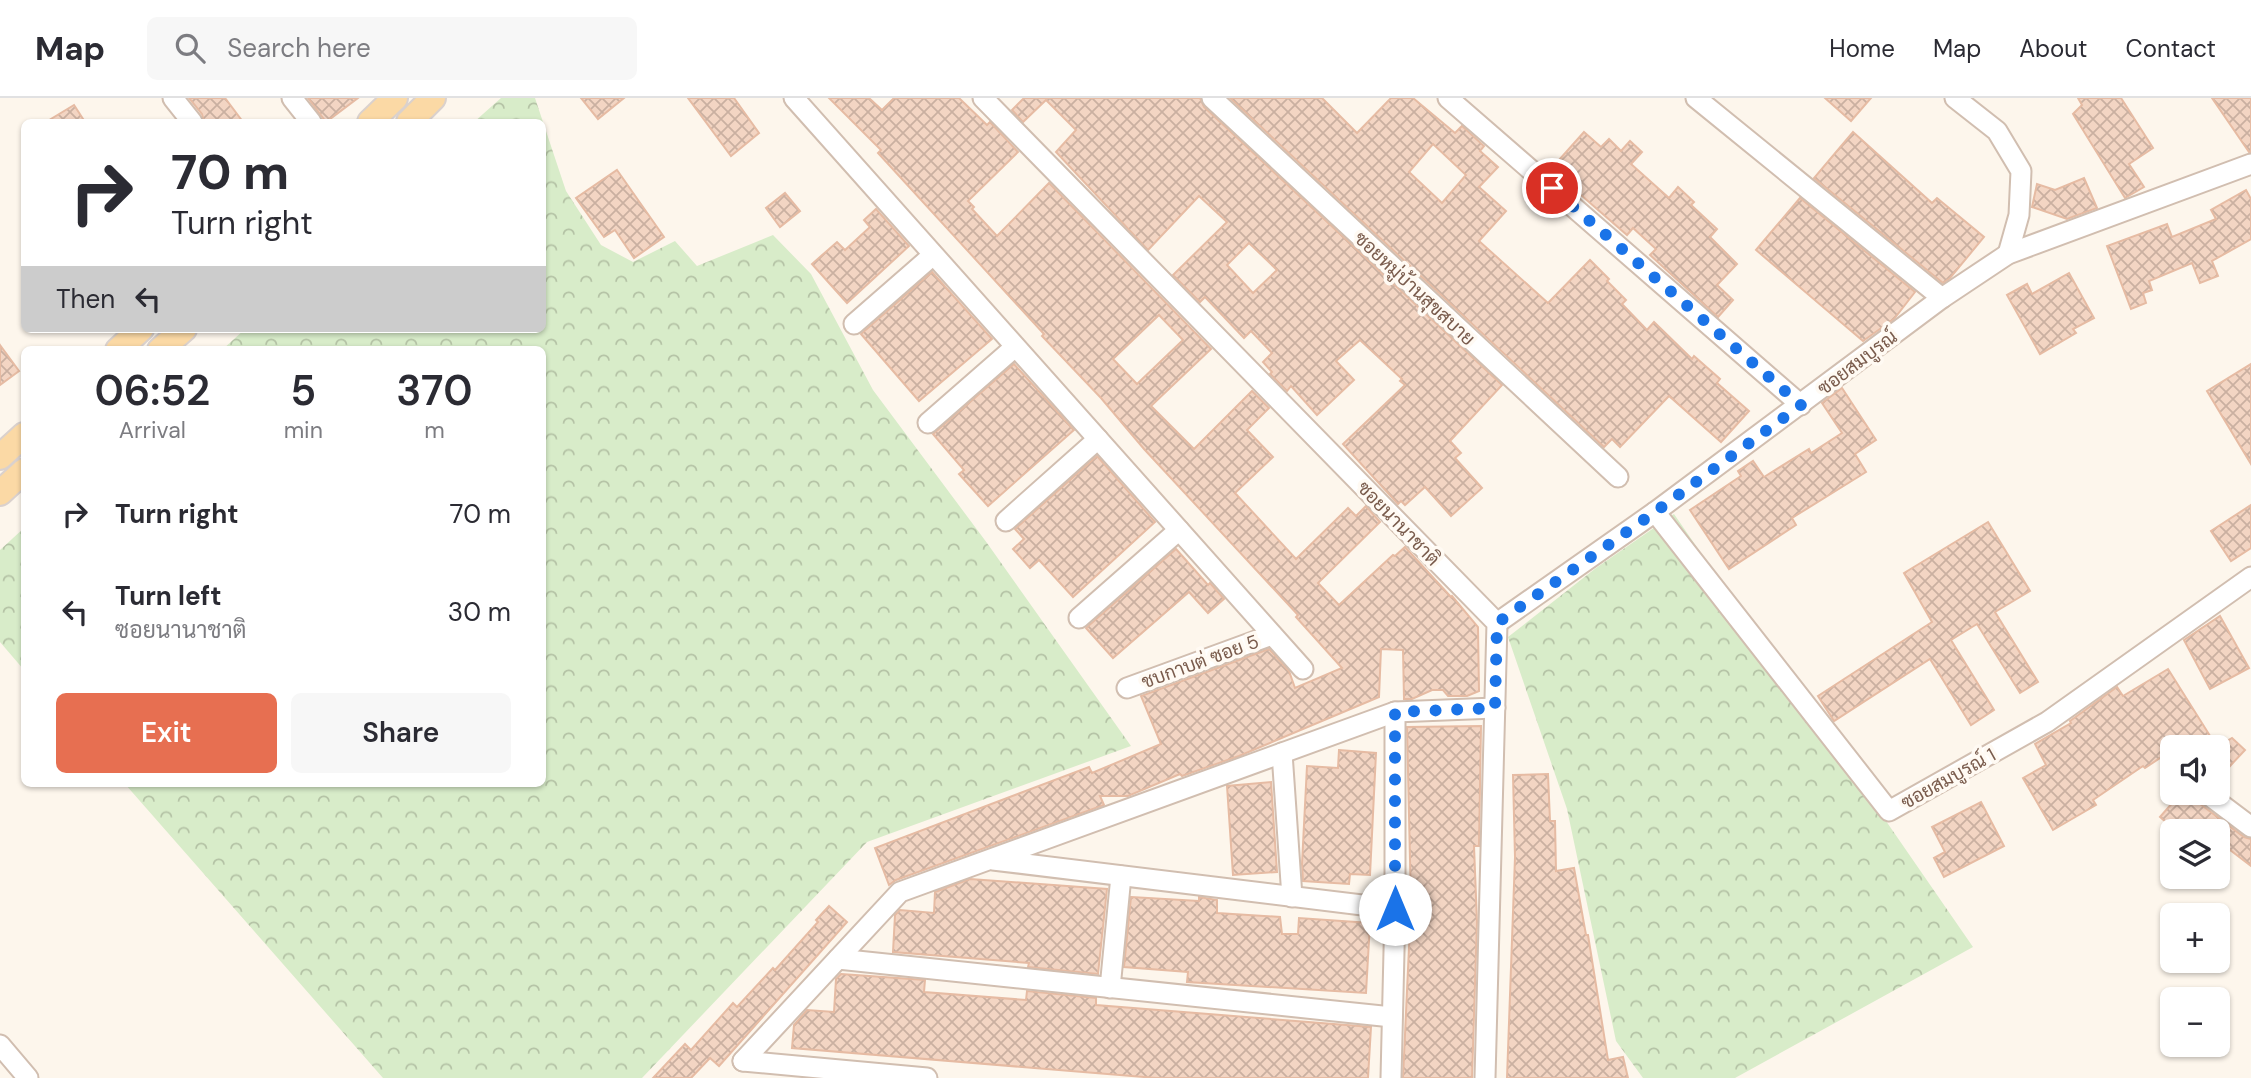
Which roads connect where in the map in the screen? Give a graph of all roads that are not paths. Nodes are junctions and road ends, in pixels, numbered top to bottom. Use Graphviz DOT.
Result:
graph roads {
  1 [pos="173,98"];
  2 [pos="292,98"];
  3 [pos="395,98"];
  4 [pos="433,98"];
  5 [pos="794,98"];
  6 [pos="983,98"];
  7 [pos="1212,98"];
  8 [pos="1448,98"];
  9 [pos="1696,98"];
  10 [pos="1955,98"];
  11 [pos="190,119"];
  12 [pos="309,119"];
  13 [pos="373,119"];
  14 [pos="412,119"];
  15 [pos="2251,164"];
  16 [pos="2008,254"];
  17 [pos="933,255"];
  18 [pos="1942,298"];
  19 [pos="854,324"];
  20 [pos="137,333"];
  21 [pos="179,333"];
  22 [pos="122,346"];
  23 [pos="165,346"];
  24 [pos="1015,347"];
  25 [pos="1801,405"];
  26 [pos="928,423"];
  27 [pos="21,438"];
  28 [pos="1098,439"];
  29 [pos="0,457"];
  30 [pos="21,474"];
  31 [pos="1618,477"];
  32 [pos="0,493"];
  33 [pos="1655,512"];
  34 [pos="1006,521"];
  35 [pos="1179,530"];
  36 [pos="2251,578"];
  37 [pos="1079,618"];
  38 [pos="1497,623"];
  39 [pos="1272,635"];
  40 [pos="1303,669"];
  41 [pos="1127,688"];
  42 [pos="1495,708"];
  43 [pos="1395,712"];
  44 [pos="1282,753"];
  45 [pos="2222,805"];
  46 [pos="2251,827"];
  47 [pos="989,860"];
  48 [pos="1121,876"];
  49 [pos="1292,897"];
  50 [pos="1395,909"];
  51 [pos="838,960"];
  52 [pos="1110,988"];
  53 [pos="1392,1017"];
  54 [pos="0,1045"];
  55 [pos="29,1078"];
  56 [pos="927,1078"];
  57 [pos="1391,1078"];
  58 [pos="1485,1078"];
  1 -- 11 [label="street"];
  2 -- 12 [label="street"];
  3 -- 13 [label="main road"];
  4 -- 14 [label="main road"];
  5 -- 17 [label="street"];
  6 -- 38 [label="street, ซอยนานาชาติ"];
  7 -- 31 [label="street, ซอยหมู่บ้านสุขสบาย"];
  8 -- 25 [label="street"];
  9 -- 18 [label="street"];
  10 -- 16 [label="street"];
  15 -- 16 [label="street, ซอยสมบูรณ์"];
  16 -- 18 [label="street, ซอยสมบูรณ์"];
  17 -- 19 [label="street"];
  17 -- 24 [label="street"];
  18 -- 25 [label="street, ซอยสมบูรณ์"];
  20 -- 22 [label="main road"];
  21 -- 23 [label="main road"];
  24 -- 26 [label="street"];
  24 -- 28 [label="street"];
  25 -- 33 [label="street, ซอยสมบูรณ์"];
  27 -- 29 [label="main road"];
  28 -- 34 [label="street"];
  28 -- 35 [label="street"];
  30 -- 32 [label="main road"];
  33 -- 36 [label="street, ซอยสมบูรณ์ 1"];
  33 -- 38 [label="street, ซอยสมบูรณ์"];
  35 -- 37 [label="street"];
  35 -- 39 [label="street"];
  38 -- 42 [label="street"];
  39 -- 40 [label="street"];
  39 -- 41 [label="street, ชบกาบต่ ซอย 5"];
  42 -- 43 [label="street"];
  42 -- 58 [label="street"];
  43 -- 44 [label="street"];
  43 -- 50 [label="street"];
  44 -- 47 [label="street"];
  44 -- 49 [label="street"];
  45 -- 46 [label="street"];
  47 -- 48 [label="street"];
  47 -- 51 [label="street"];
  48 -- 49 [label="street"];
  48 -- 52 [label="street"];
  49 -- 50 [label="street"];
  50 -- 53 [label="street"];
  51 -- 52 [label="street"];
  51 -- 56 [label="street"];
  52 -- 53 [label="street"];
  53 -- 57 [label="street"];
  54 -- 55 [label="street"];
}
